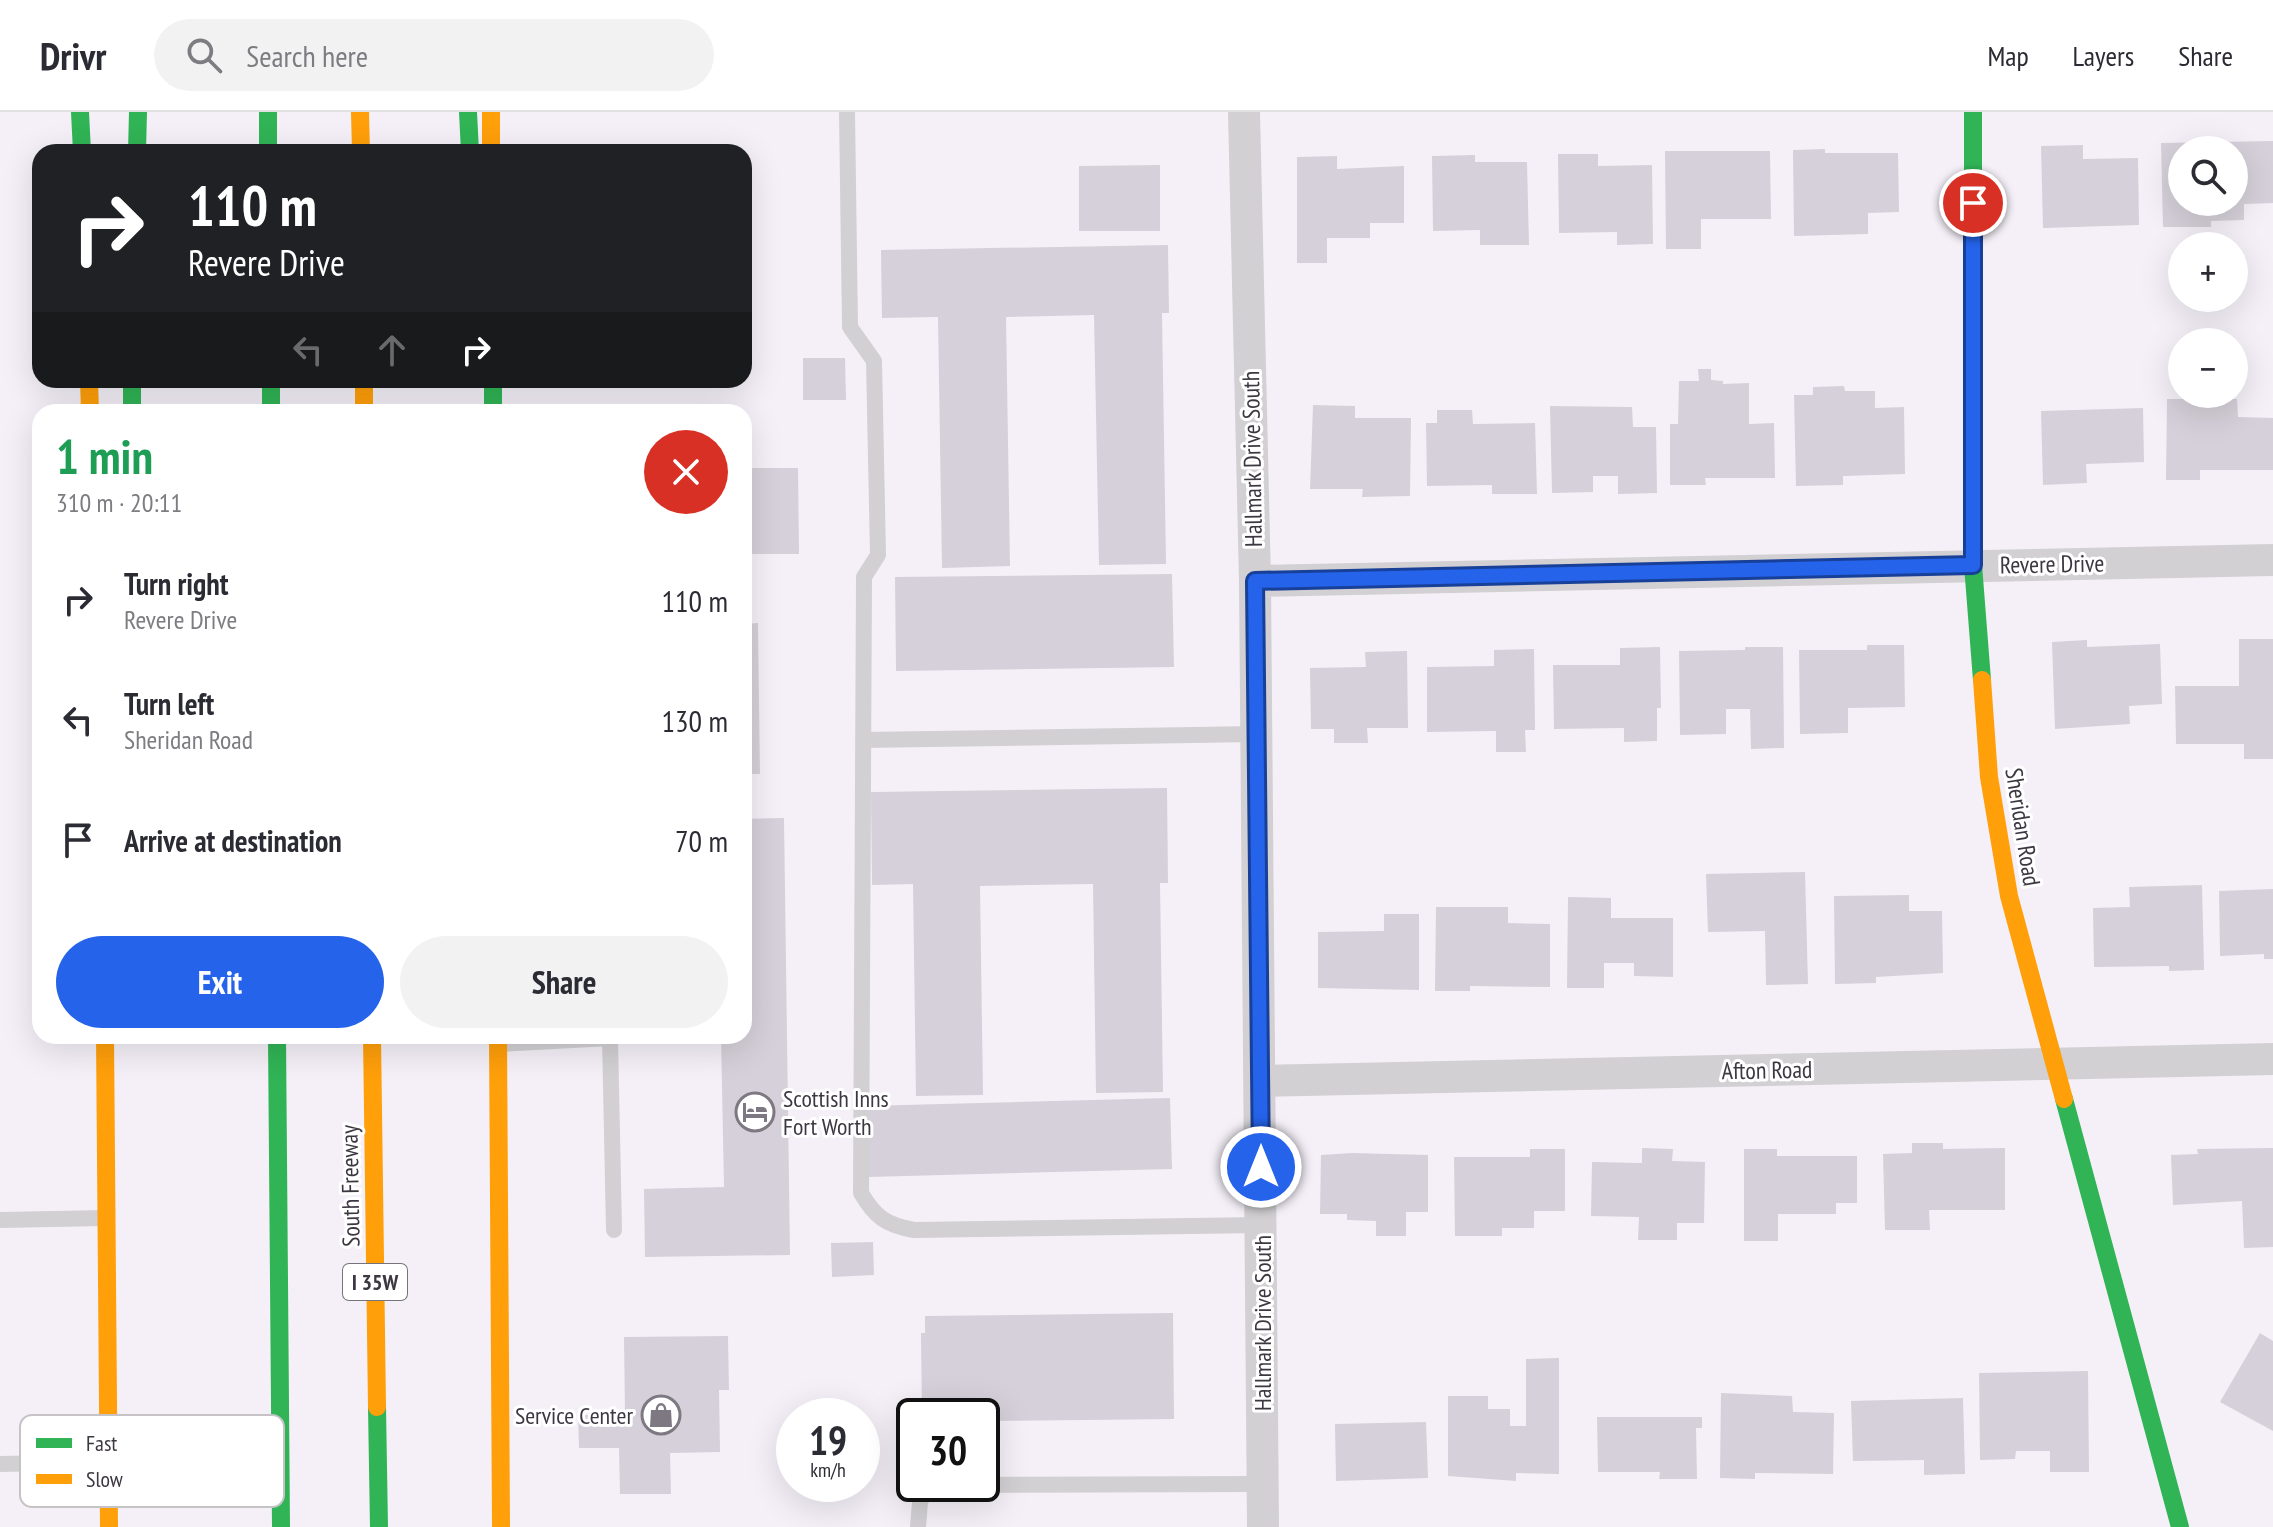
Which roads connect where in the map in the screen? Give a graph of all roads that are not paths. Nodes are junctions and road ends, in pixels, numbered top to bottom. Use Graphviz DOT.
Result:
graph roads {
  1 [pos="80,112"];
  2 [pos="138,112"];
  3 [pos="268,112"];
  4 [pos="360,112"];
  5 [pos="468,112"];
  6 [pos="491,112"];
  7 [pos="847,112"];
  8 [pos="1244,112"];
  9 [pos="1973,112"];
  10 [pos="82,144"];
  11 [pos="137,144"];
  12 [pos="268,144"];
  13 [pos="361,144"];
  14 [pos="470,144"];
  15 [pos="491,144"];
  16 [pos="2273,560"];
  17 [pos="1973,565"];
  18 [pos="1255,581"];
  19 [pos="1257,734"];
  20 [pos="863,740"];
  21 [pos="105,1044"];
  22 [pos="277,1044"];
  23 [pos="372,1044"];
  24 [pos="498,1044"];
  25 [pos="610,1044"];
  26 [pos="2273,1059"];
  27 [pos="2053,1063"];
  28 [pos="1261,1081"];
  29 [pos="107,1218"];
  30 [pos="0,1220"];
  31 [pos="1261,1225"];
  32 [pos="614,1230"];
  33 [pos="108,1415"];
  34 [pos="280,1415"];
  35 [pos="20,1463"];
  36 [pos="0,1464"];
  37 [pos="1263,1484"];
  38 [pos="109,1507"];
  39 [pos="281,1507"];
  40 [pos="109,1527"];
  41 [pos="281,1527"];
  42 [pos="379,1527"];
  43 [pos="501,1527"];
  44 [pos="918,1527"];
  45 [pos="1263,1527"];
  46 [pos="2180,1527"];
  1 -- 10 [label="main road"];
  2 -- 11 [label="main road"];
  3 -- 12 [label="main road"];
  4 -- 13 [label="main road"];
  5 -- 14 [label="main road"];
  6 -- 15 [label="main road"];
  7 -- 20 [label="lane"];
  8 -- 18 [label="street, Hallmark Drive South"];
  9 -- 17 [label="main road, Sheridan Road"];
  16 -- 17 [label="street, Revere Drive"];
  17 -- 18 [label="street, Revere Drive"];
  17 -- 27 [label="main road, Sheridan Road"];
  18 -- 19 [label="street, Hallmark Drive South"];
  19 -- 20 [label="lane"];
  19 -- 28 [label="street, Hallmark Drive South"];
  20 -- 31 [label="lane"];
  21 -- 29 [label="main road"];
  22 -- 34 [label="main road"];
  23 -- 42 [label="main road, South Freeway / I 35W"];
  24 -- 43 [label="main road"];
  25 -- 32 [label="lane"];
  26 -- 27 [label="street, Afton Road"];
  27 -- 28 [label="street, Afton Road"];
  27 -- 46 [label="main road, Sheridan Road"];
  28 -- 31 [label="street, Hallmark Drive South"];
  29 -- 30 [label="lane"];
  29 -- 33 [label="main road"];
  31 -- 37 [label="street, Hallmark Drive South"];
  35 -- 36 [label="lane"];
  37 -- 44 [label="lane"];
  37 -- 45 [label="street, Hallmark Drive South"];
  38 -- 40 [label="main road"];
  39 -- 41 [label="main road"];
}
